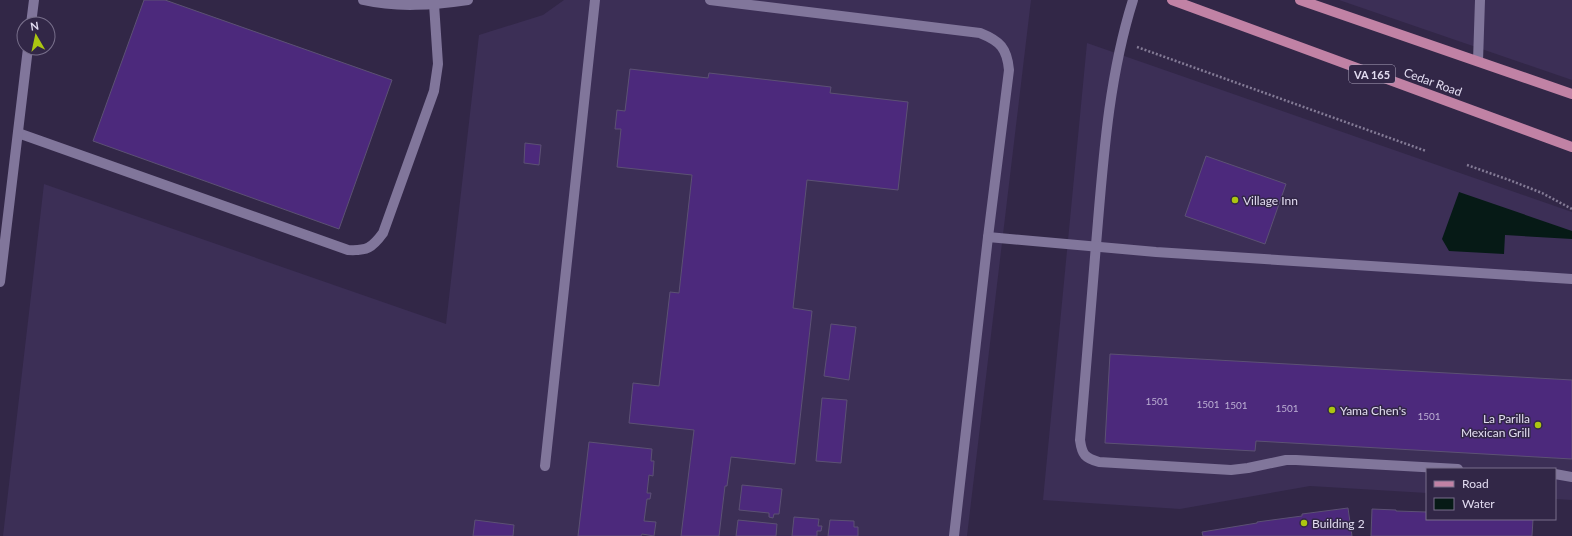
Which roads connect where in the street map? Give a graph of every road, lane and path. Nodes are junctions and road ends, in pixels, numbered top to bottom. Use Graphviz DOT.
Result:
graph roads {
  1 [pos="34,0"];
  2 [pos="363,0"];
  3 [pos="468,0"];
  4 [pos="595,0"];
  5 [pos="710,0"];
  6 [pos="1133,0"];
  7 [pos="1172,0"];
  8 [pos="1300,0"];
  9 [pos="1480,0"];
  10 [pos="434,4"];
  11 [pos="32,16"];
  12 [pos="1121,42"];
  13 [pos="27,56"];
  14 [pos="1478,61"];
  15 [pos="1572,94"];
  16 [pos="18,133"];
  17 [pos="1572,147"];
  18 [pos="1426,151"];
  19 [pos="1467,165"];
  20 [pos="1572,209"];
  21 [pos="988,237"];
  22 [pos="1096,246"];
  23 [pos="1572,279"];
  24 [pos="0,282"];
  25 [pos="545,466"];
  26 [pos="1439,468"];
  27 [pos="1556,474"];
  28 [pos="1572,477"];
  29 [pos="954,536"];
  1 -- 11 [label="street"];
  2 -- 10 [label="street"];
  3 -- 10 [label="street"];
  4 -- 25 [label="street"];
  5 -- 21 [label="street"];
  6 -- 12 [label="street"];
  7 -- 17 [label="main road, Cedar Road / VA 165"];
  8 -- 14 [label="main road"];
  9 -- 14 [label="street"];
  10 -- 16 [label="street"];
  12 -- 18 [label="path"];
  12 -- 22 [label="street"];
  13 -- 16 [label="street"];
  14 -- 15 [label="main road"];
  16 -- 24 [label="street"];
  19 -- 20 [label="path"];
  21 -- 22 [label="street"];
  21 -- 29 [label="street"];
  22 -- 23 [label="street"];
  22 -- 26 [label="street"];
  27 -- 28 [label="street"];
}
